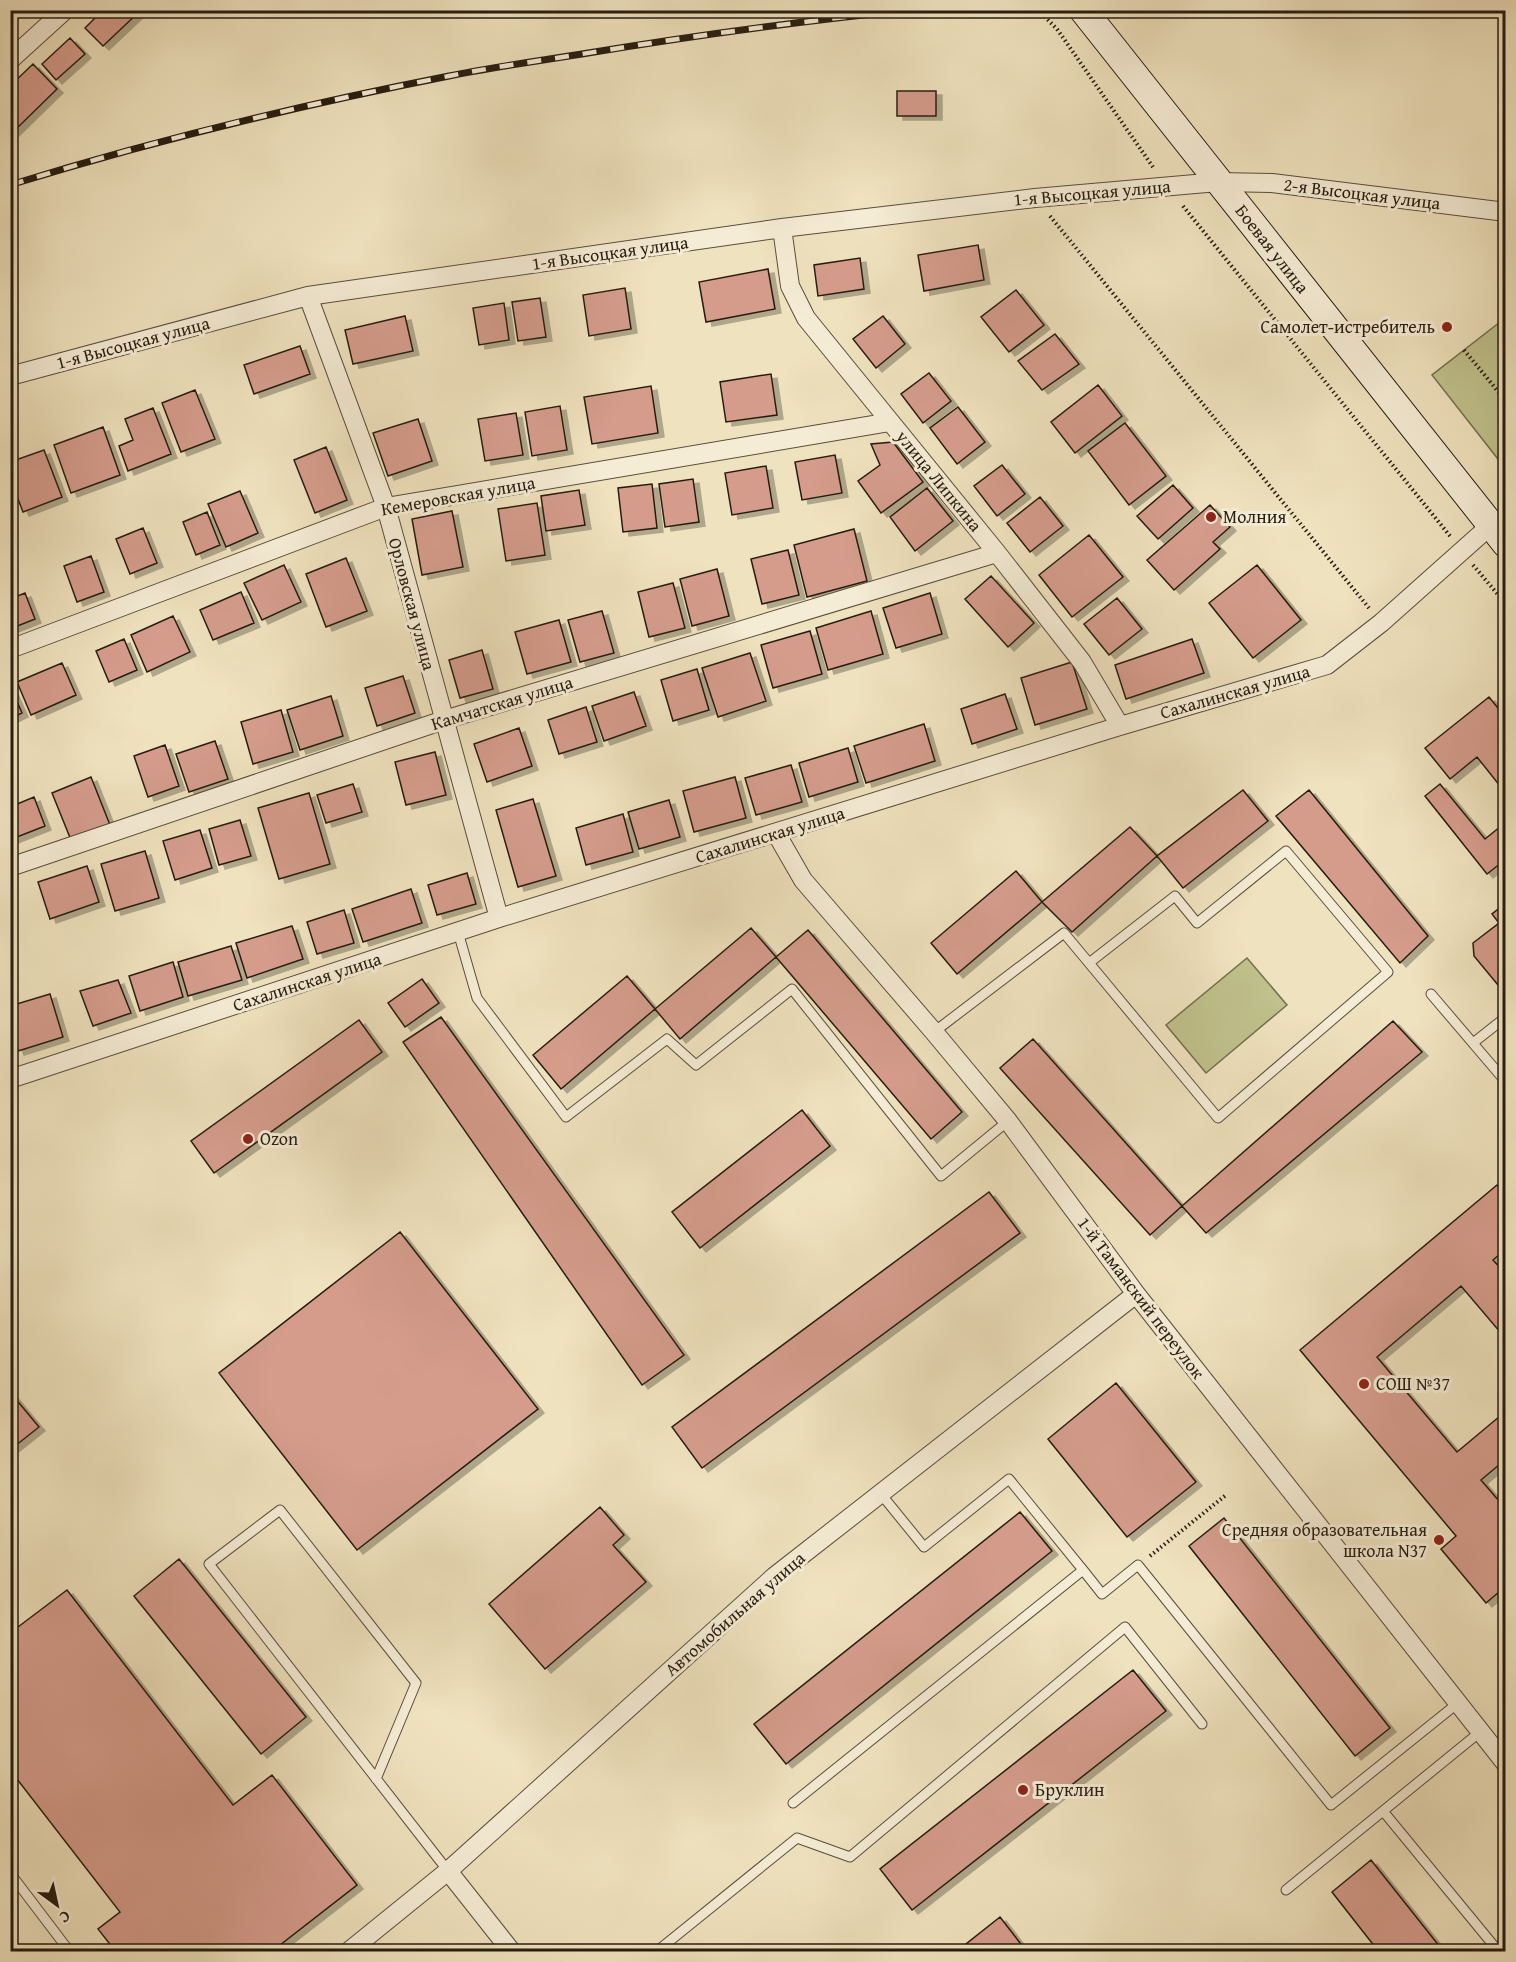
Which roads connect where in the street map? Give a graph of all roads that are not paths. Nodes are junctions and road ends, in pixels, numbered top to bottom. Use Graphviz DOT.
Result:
graph roads {
  1 [pos="65,10"];
  2 [pos="1083,10"];
  3 [pos="10,60"];
  4 [pos="1218,182"];
  5 [pos="1506,212"];
  6 [pos="782,228"];
  7 [pos="308,296"];
  8 [pos="10,376"];
  9 [pos="890,422"];
  10 [pos="386,507"];
  11 [pos="1498,535"];
  12 [pos="997,553"];
  13 [pos="10,649"];
  14 [pos="444,720"];
  15 [pos="1120,726"];
  16 [pos="776,833"];
  17 [pos="10,867"];
  18 [pos="499,918"];
  19 [pos="458,932"];
  20 [pos="1089,963"];
  21 [pos="1431,993"];
  22 [pos="1506,1017"];
  23 [pos="934,1032"];
  24 [pos="1473,1043"];
  25 [pos="10,1078"];
  26 [pos="1506,1082"];
  27 [pos="1008,1121"];
  28 [pos="1136,1294"];
  29 [pos="881,1494"];
  30 [pos="1083,1570"];
  31 [pos="1458,1703"];
  32 [pos="1202,1724"];
  33 [pos="1480,1732"];
  34 [pos="1506,1764"];
  35 [pos="376,1779"];
  36 [pos="793,1803"];
  37 [pos="1383,1811"];
  38 [pos="448,1872"];
  39 [pos="10,1873"];
  40 [pos="1286,1890"];
  41 [pos="70,1952"];
  42 [pos="348,1952"];
  43 [pos="512,1952"];
  44 [pos="656,1952"];
  45 [pos="1499,1952"];
  1 -- 3 [label="street"];
  2 -- 4 [label="main road, Боевая улица"];
  4 -- 5 [label="street, 2-я Высоцкая улица"];
  4 -- 6 [label="street, 1-я Высоцкая улица"];
  4 -- 11 [label="main road, Боевая улица"];
  6 -- 7 [label="street, 1-я Высоцкая улица"];
  6 -- 9 [label="street, улица Липкина"];
  7 -- 8 [label="street, 1-я Высоцкая улица"];
  7 -- 10 [label="street, Орловская улица"];
  9 -- 10 [label="street, Кемеровская улица"];
  9 -- 12 [label="street, улица Липкина"];
  10 -- 13 [label="street, Кемеровская улица"];
  10 -- 14 [label="street, Орловская улица"];
  11 -- 15 [label="street, Сахалинская улица"];
  12 -- 14 [label="street, Камчатская улица"];
  12 -- 15 [label="street, улица Липкина"];
  14 -- 17 [label="street, Камчатская улица"];
  14 -- 18 [label="street, Орловская улица"];
  15 -- 16 [label="street, Сахалинская улица"];
  16 -- 18 [label="street, Сахалинская улица"];
  16 -- 23 [label="street, 1-й Таманский переулок"];
  18 -- 19 [label="street, Сахалинская улица"];
  19 -- 25 [label="street, Сахалинская улица"];
  19 -- 27 [label="lane"];
  20 -- 20 [label="lane"];
  20 -- 23 [label="lane"];
  21 -- 24 [label="lane"];
  22 -- 24 [label="lane"];
  23 -- 27 [label="street, 1-й Таманский переулок"];
  24 -- 26 [label="lane"];
  27 -- 28 [label="street, 1-й Таманский переулок"];
  28 -- 29 [label="street, Автомобильная улица"];
  28 -- 31 [label="street, 1-й Таманский переулок"];
  29 -- 30 [label="lane"];
  29 -- 38 [label="street, Автомобильная улица"];
  30 -- 31 [label="lane"];
  30 -- 36 [label="lane"];
  31 -- 33 [label="street, 1-й Таманский переулок"];
  32 -- 44 [label="lane"];
  33 -- 34 [label="street, 1-й Таманский переулок"];
  33 -- 37 [label="lane"];
  35 -- 35 [label="lane"];
  35 -- 38 [label="lane"];
  37 -- 40 [label="lane"];
  37 -- 45 [label="lane"];
  38 -- 42 [label="street, Автомобильная улица"];
  38 -- 43 [label="street"];
  39 -- 41 [label="lane"];
}
